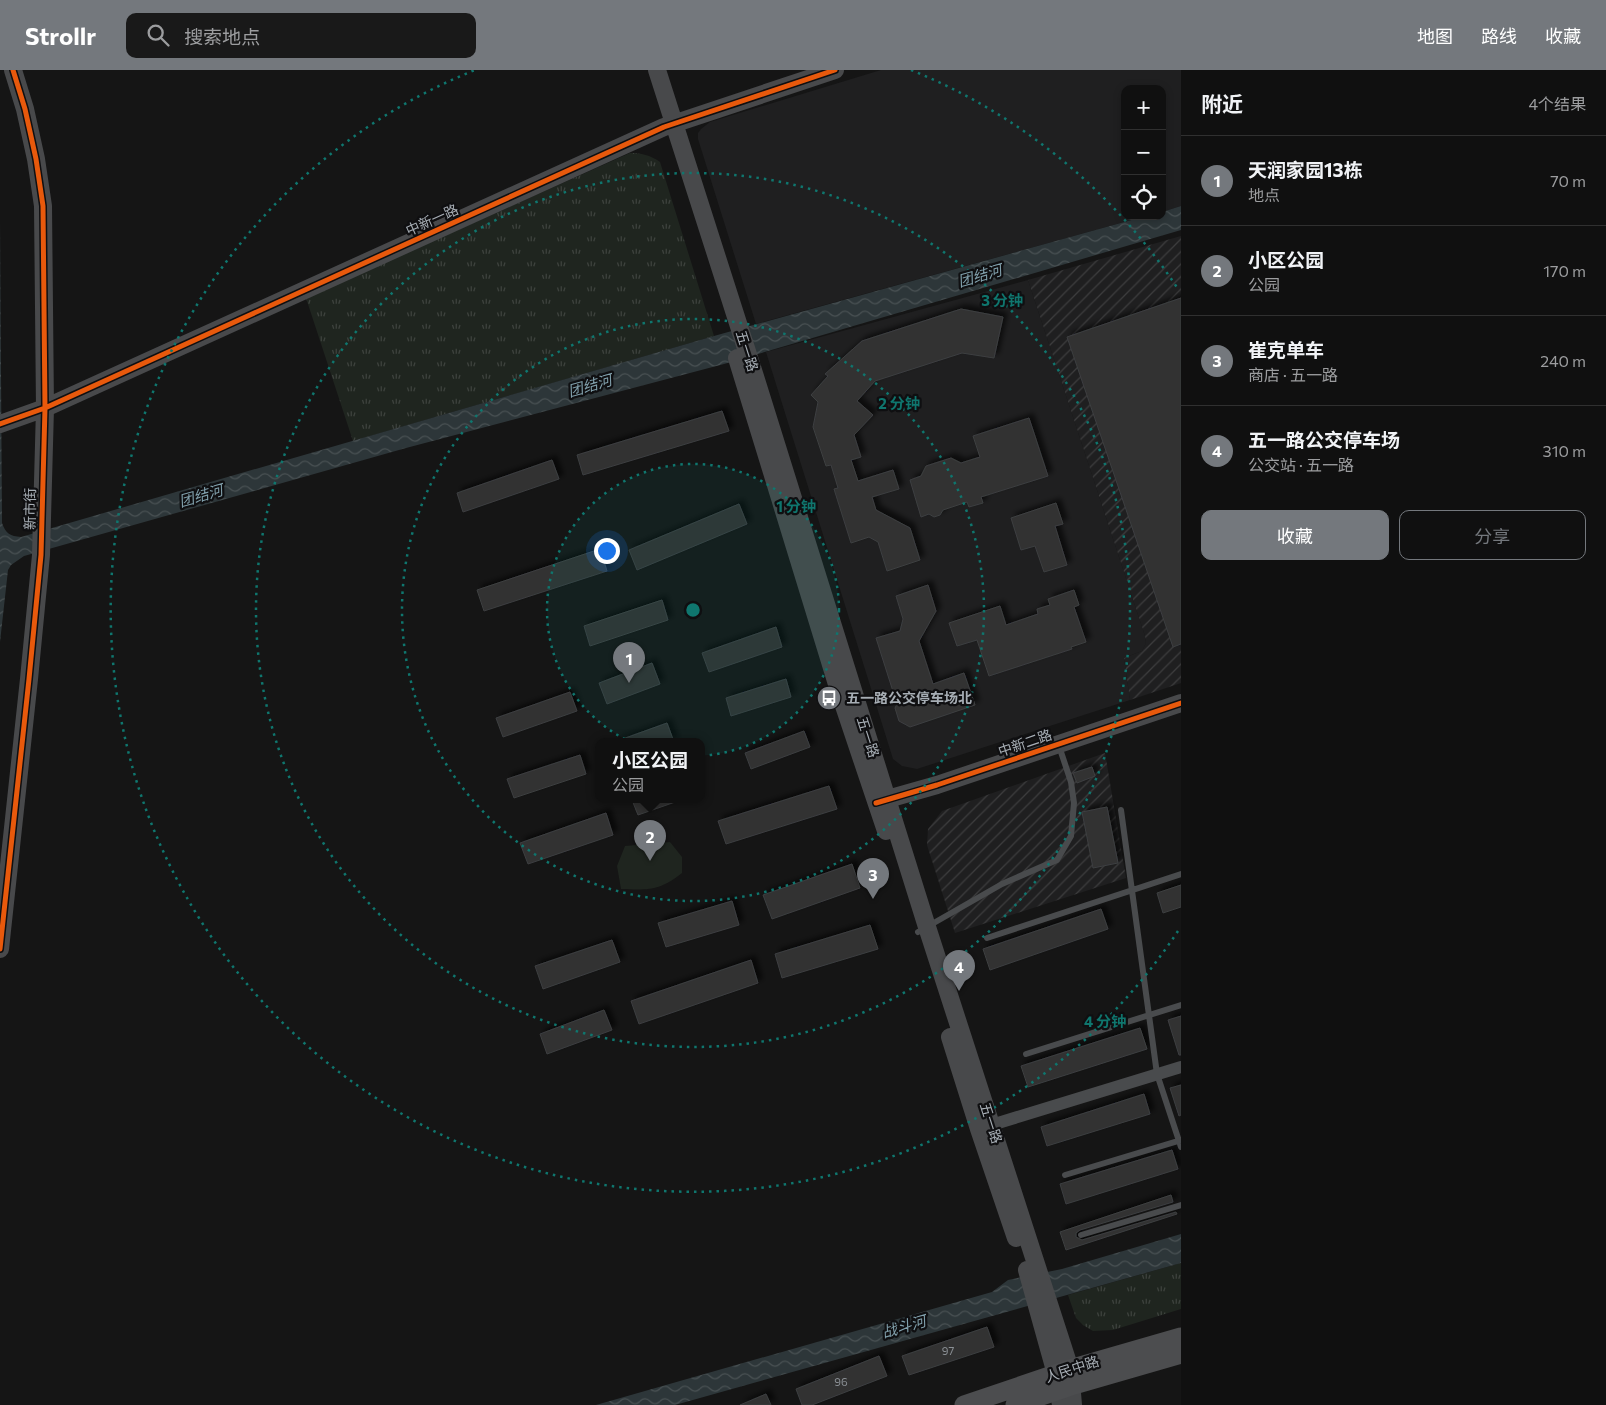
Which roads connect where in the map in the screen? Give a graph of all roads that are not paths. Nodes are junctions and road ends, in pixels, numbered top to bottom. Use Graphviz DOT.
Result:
graph roads {
  1 [pos="13,70"];
  2 [pos="647,70"];
  3 [pos="658,70"];
  4 [pos="835,70"];
  5 [pos="670,125"];
  6 [pos="44,408"];
  7 [pos="5,422"];
  8 [pos="1181,703"];
  9 [pos="1058,744"];
  10 [pos="882,801"];
  11 [pos="1121,810"];
  12 [pos="1181,874"];
  13 [pos="1132,890"];
  14 [pos="918,932"];
  15 [pos="987,938"];
  16 [pos="0,949"];
  17 [pos="1181,1005"];
  18 [pos="1149,1016"];
  19 [pos="1026,1054"];
  20 [pos="1181,1067"];
  21 [pos="1157,1074"];
  22 [pos="979,1129"];
  23 [pos="1180,1143"];
  24 [pos="1065,1175"];
  25 [pos="1181,1205"];
  26 [pos="1081,1235"];
  27 [pos="1034,1272"];
  28 [pos="1181,1337"];
  29 [pos="1181,1354"];
  30 [pos="1064,1385"];
  31 [pos="964,1405"];
  32 [pos="1015,1405"];
  33 [pos="1073,1405"];
  1 -- 6 [label="street, 新市街"];
  2 -- 5 [label="street, 五一路"];
  3 -- 5 [label="street, 五一路"];
  4 -- 5 [label="street, 中新一路"];
  5 -- 6 [label="street, 中新一路"];
  5 -- 10 [label="street, 五一路"];
  6 -- 7 [label="street, 中新一路"];
  6 -- 16 [label="street, 新市街"];
  8 -- 9 [label="street, 中新二路"];
  9 -- 10 [label="street, 中新二路"];
  9 -- 14 [label="lane"];
  10 -- 14 [label="street, 五一路"];
  10 -- 27 [label="street, 五一路"];
  11 -- 13 [label="lane"];
  12 -- 13 [label="lane"];
  13 -- 15 [label="lane"];
  13 -- 18 [label="lane"];
  14 -- 22 [label="street, 五一路"];
  17 -- 18 [label="lane"];
  18 -- 19 [label="lane"];
  18 -- 21 [label="lane"];
  20 -- 21 [label="street"];
  21 -- 22 [label="street"];
  21 -- 23 [label="lane"];
  22 -- 27 [label="street, 五一路"];
  23 -- 24 [label="lane"];
  25 -- 26 [label="lane"];
  27 -- 30 [label="street, 五一路"];
  28 -- 30 [label="main road, 人民中路"];
  29 -- 30 [label="main road, 人民中路"];
  30 -- 31 [label="main road, 人民中路"];
  30 -- 32 [label="main road, 人民中路"];
  30 -- 33 [label="street, 五一路"];
}
